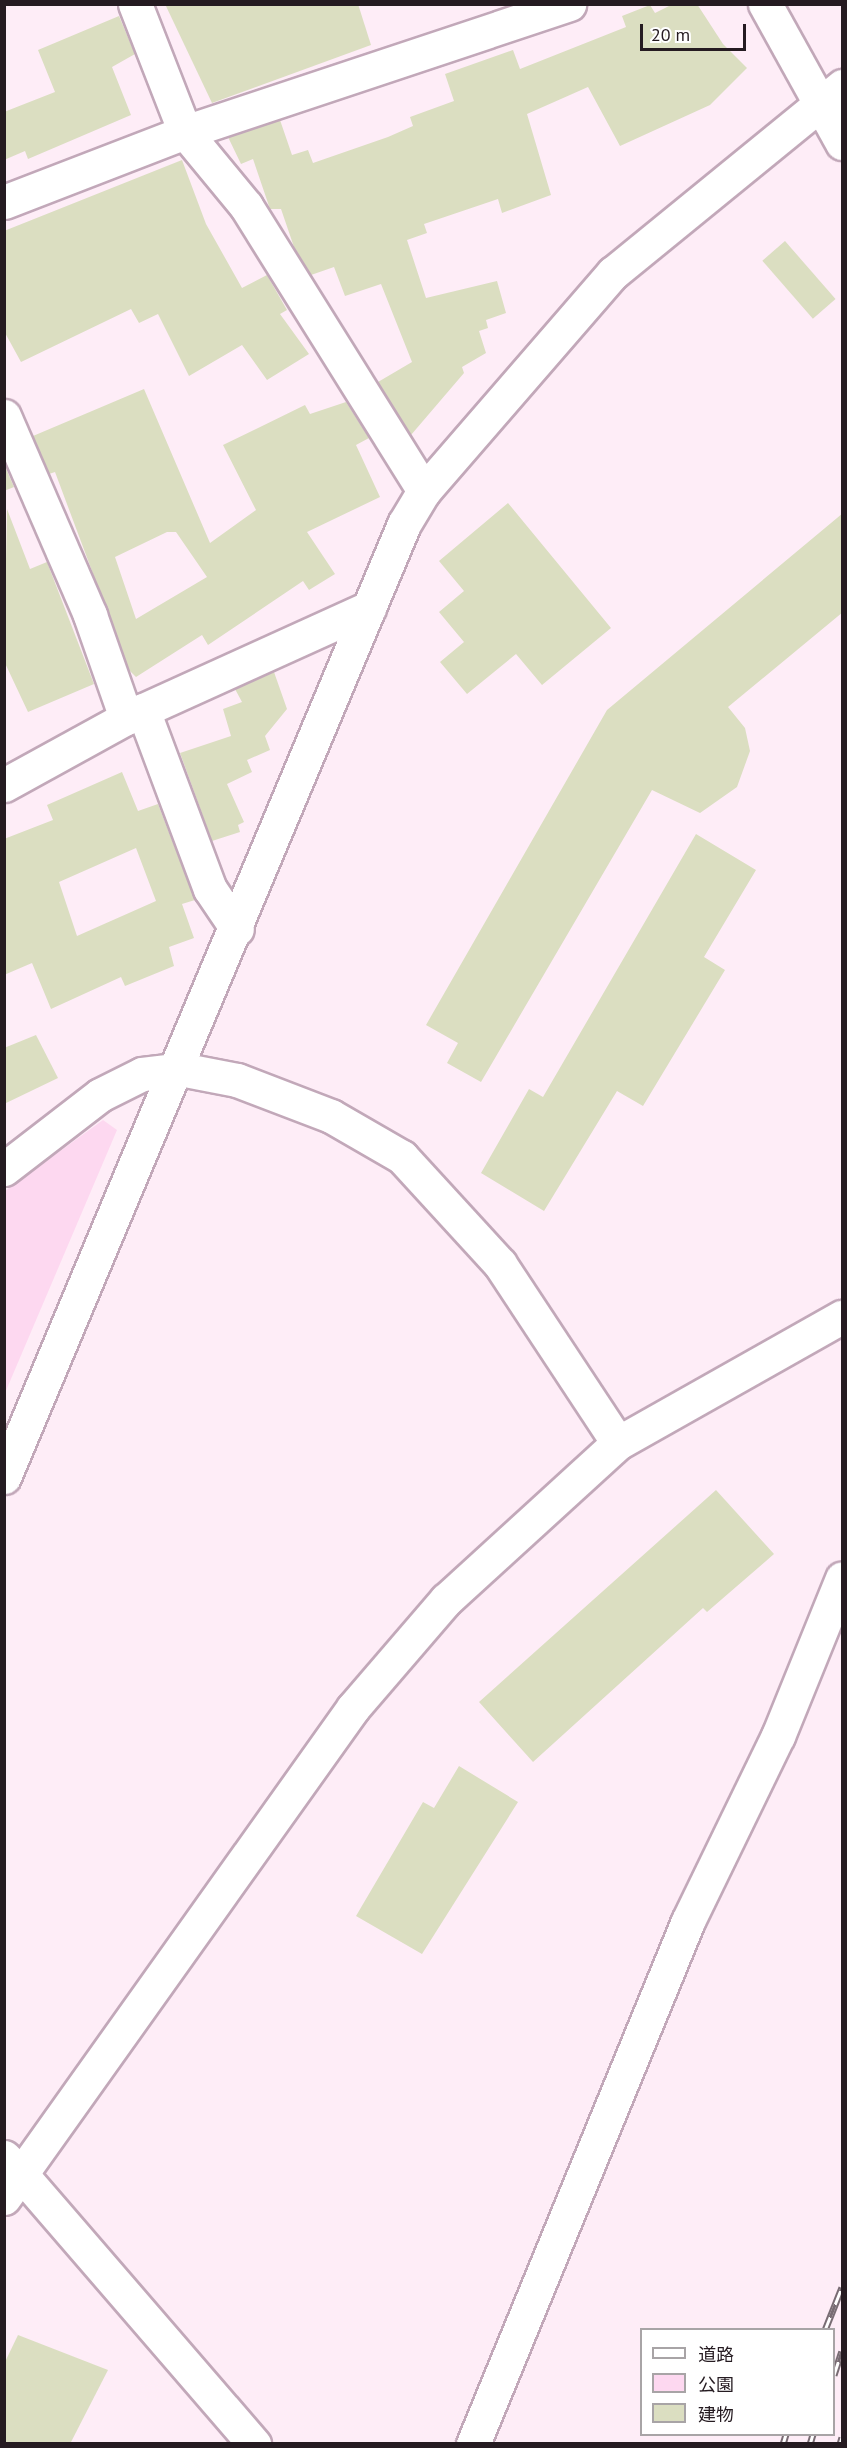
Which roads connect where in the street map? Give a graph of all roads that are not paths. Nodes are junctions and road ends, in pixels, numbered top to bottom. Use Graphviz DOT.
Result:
graph roads {
  1 [pos="135,4"];
  2 [pos="569,4"];
  3 [pos="765,4"];
  4 [pos="831,95"];
  5 [pos="185,132"];
  6 [pos="843,142"];
  7 [pos="4,202"];
  8 [pos="4,416"];
  9 [pos="424,491"];
  10 [pos="369,608"];
  11 [pos="135,714"];
  12 [pos="4,785"];
  13 [pos="237,929"];
  14 [pos="180,1069"];
  15 [pos="4,1168"];
  16 [pos="843,1317"];
  17 [pos="618,1443"];
  18 [pos="4,1477"];
  19 [pos="843,1578"];
  20 [pos="9,2177"];
  21 [pos="254,2444"];
  22 [pos="473,2444"];
  1 -- 5 [label="street"];
  2 -- 5 [label="street"];
  3 -- 4 [label="street"];
  4 -- 6 [label="street"];
  4 -- 9 [label="street"];
  5 -- 7 [label="street"];
  5 -- 9 [label="street"];
  8 -- 11 [label="street"];
  9 -- 10 [label="street"];
  10 -- 11 [label="street"];
  10 -- 13 [label="street"];
  11 -- 12 [label="street"];
  11 -- 13 [label="street"];
  13 -- 14 [label="street"];
  14 -- 15 [label="street"];
  14 -- 17 [label="street"];
  14 -- 18 [label="street"];
  16 -- 17 [label="street"];
  17 -- 20 [label="street"];
  19 -- 22 [label="street"];
  20 -- 21 [label="street"];
}
